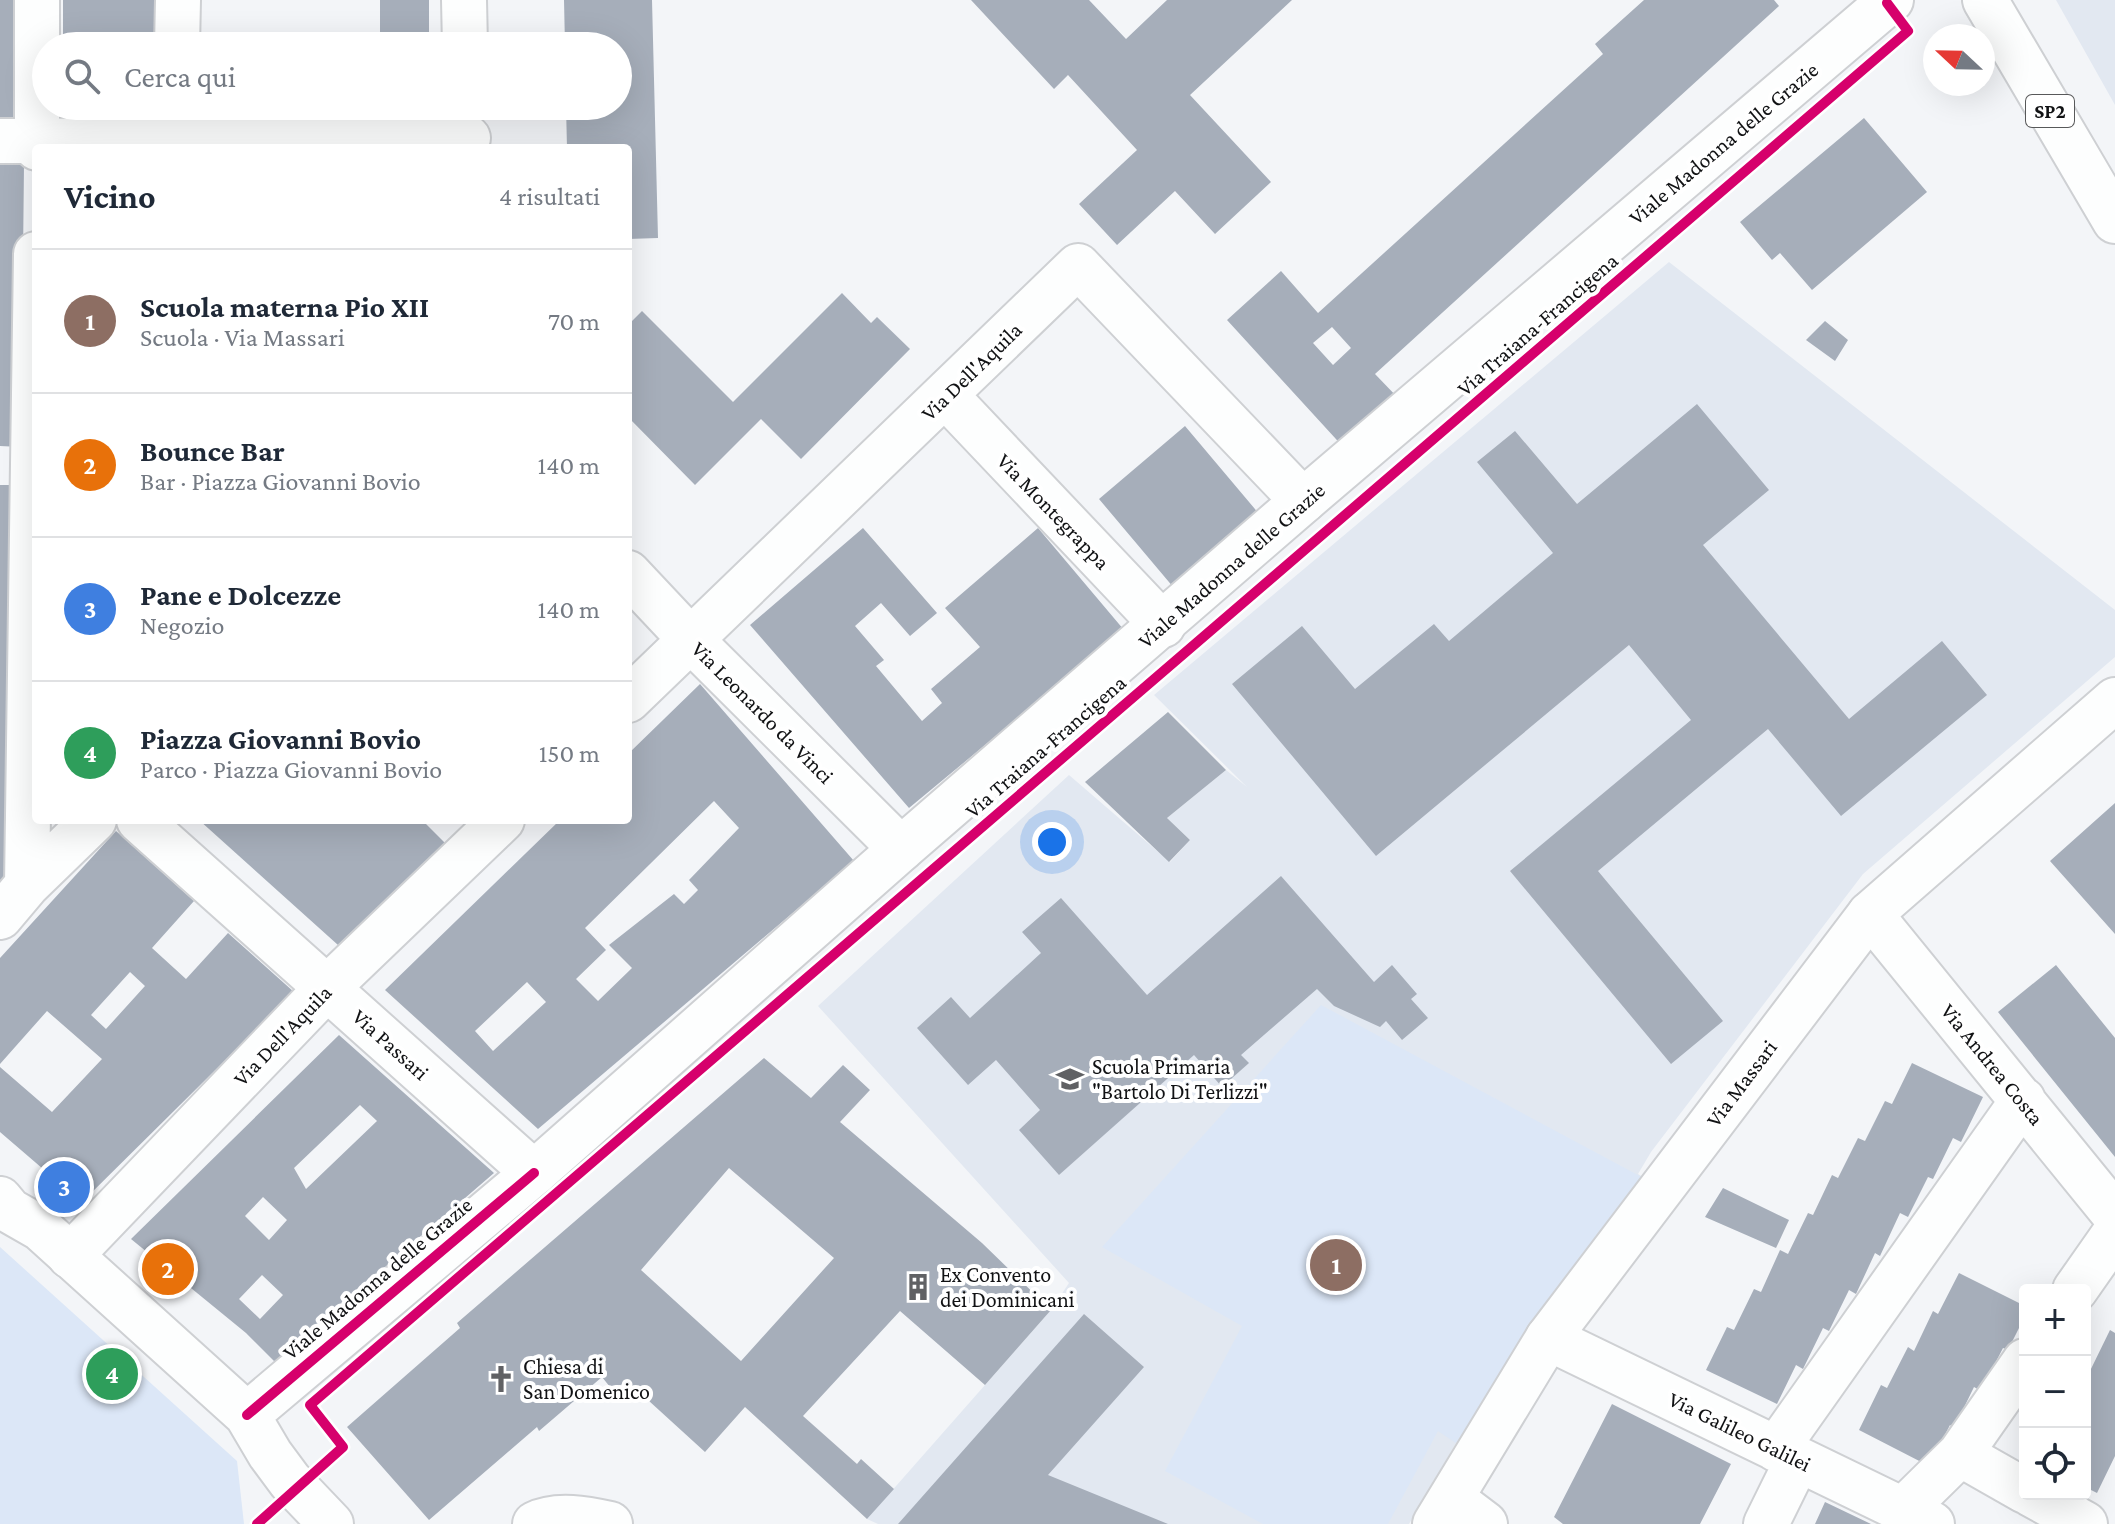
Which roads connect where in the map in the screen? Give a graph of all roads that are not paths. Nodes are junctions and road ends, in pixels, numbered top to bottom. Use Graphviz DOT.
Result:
graph roads {
  1 [pos="37,0"];
  2 [pos="178,0"];
  3 [pos="464,0"];
  4 [pos="1891,0"];
  5 [pos="1985,0"];
  6 [pos="34,32"];
  7 [pos="177,32"];
  8 [pos="465,32"];
  9 [pos="32,55"];
  10 [pos="176,131"];
  11 [pos="467,131"];
  12 [pos="24,143"];
  13 [pos="2115,221"];
  14 [pos="32,325"];
  15 [pos="946,396"];
  16 [pos="24,467"];
  17 [pos="1303,501"];
  18 [pos="632,577"];
  19 [pos="1163,625"];
  20 [pos="691,640"];
  21 [pos="632,696"];
  22 [pos="2115,700"];
  23 [pos="90,824"];
  24 [pos="144,824"];
  25 [pos="498,824"];
  26 [pos="901,849"];
  27 [pos="14,901"];
  28 [pos="1870,914"];
  29 [pos="328,987"];
  30 [pos="2023,1100"];
  31 [pos="534,1173"];
  32 [pos="3,1207"];
  33 [pos="2115,1215"];
  34 [pos="2115,1233"];
  35 [pos="70,1256"];
  36 [pos="2079,1284"];
  37 [pos="1548,1338"];
  38 [pos="2019,1370"];
  39 [pos="247,1415"];
  40 [pos="270,1454"];
  41 [pos="1787,1454"];
  42 [pos="1960,1454"];
  43 [pos="2019,1488"];
  44 [pos="2042,1500"];
  45 [pos="2115,1512"];
  46 [pos="1457,1516"];
  47 [pos="1918,1517"];
  48 [pos="288,1524"];
  49 [pos="331,1524"];
  50 [pos="535,1524"];
  51 [pos="610,1524"];
  52 [pos="1766,1524"];
  53 [pos="2085,1524"];
  54 [pos="2107,1524"];
  1 -- 6 [label="street"];
  2 -- 7 [label="street"];
  3 -- 8 [label="street"];
  4 -- 17 [label="street, Viale Madonna delle Grazie"];
  5 -- 13 [label="street, SP2"];
  9 -- 12 [label="street"];
  10 -- 11 [label="street"];
  10 -- 12 [label="street"];
  14 -- 16 [label="street"];
  15 -- 17 [label="street, Via Dell'Aquila"];
  15 -- 19 [label="street, Via Montegrappa"];
  15 -- 20 [label="street, Via Dell'Aquila"];
  16 -- 27 [label="street"];
  17 -- 19 [label="street, Viale Madonna delle Grazie"];
  18 -- 20 [label="street, Via Leonardo da Vinci"];
  19 -- 26 [label="street, Viale Madonna delle Grazie"];
  20 -- 21 [label="street, Via Dell'Aquila"];
  20 -- 26 [label="street, Via Leonardo da Vinci"];
  22 -- 28 [label="street, Via Massari"];
  23 -- 27 [label="street"];
  24 -- 29 [label="street, Via Passari"];
  25 -- 29 [label="street, Via Dell'Aquila"];
  26 -- 31 [label="street, Viale Madonna delle Grazie"];
  28 -- 30 [label="street, Via Andrea Costa"];
  28 -- 37 [label="street, Via Massari"];
  29 -- 31 [label="street, Via Passari"];
  29 -- 35 [label="street, Via Dell'Aquila"];
  30 -- 33 [label="street, Via Andrea Costa"];
  30 -- 41 [label="street"];
  31 -- 39 [label="street, Viale Madonna delle Grazie"];
  32 -- 35 [label="street"];
  34 -- 36 [label="street"];
  35 -- 39 [label="street"];
  37 -- 41 [label="street, Via Galileo Galilei"];
  37 -- 46 [label="street, Via Massari"];
  38 -- 42 [label="street"];
  39 -- 40 [label="street"];
  40 -- 48 [label="street"];
  40 -- 49 [label="street"];
  41 -- 47 [label="street, Via Galileo Galilei"];
  41 -- 52 [label="street"];
  42 -- 43 [label="street"];
  42 -- 47 [label="street"];
  44 -- 53 [label="street"];
  45 -- 54 [label="street"];
  50 -- 51 [label="street"];
}
